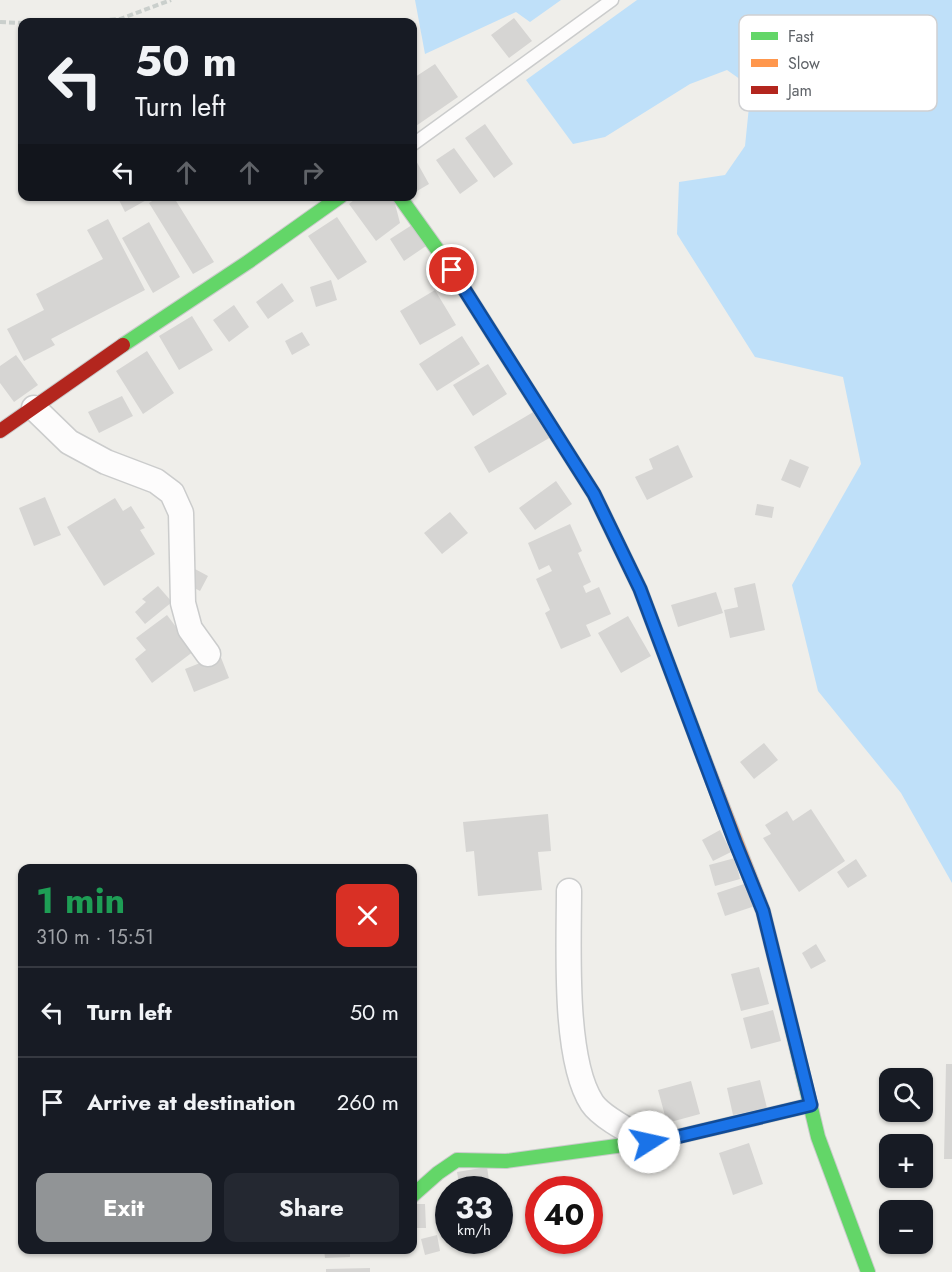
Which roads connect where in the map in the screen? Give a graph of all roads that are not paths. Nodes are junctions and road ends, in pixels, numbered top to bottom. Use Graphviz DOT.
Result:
graph roads {
  1 [pos="612,0"];
  2 [pos="417,141"];
  3 [pos="334,201"];
  4 [pos="403,201"];
  5 [pos="34,408"];
  6 [pos="0,431"];
  7 [pos="208,654"];
  8 [pos="569,891"];
  9 [pos="811,1105"];
  10 [pos="649,1142"];
  11 [pos="417,1192"];
  12 [pos="868,1272"];
  1 -- 2 [label="lane"];
  3 -- 5 [label="street"];
  4 -- 9 [label="street"];
  5 -- 6 [label="street"];
  5 -- 7 [label="street"];
  8 -- 10 [label="street"];
  9 -- 10 [label="street"];
  9 -- 12 [label="street"];
  10 -- 11 [label="street"];
}
